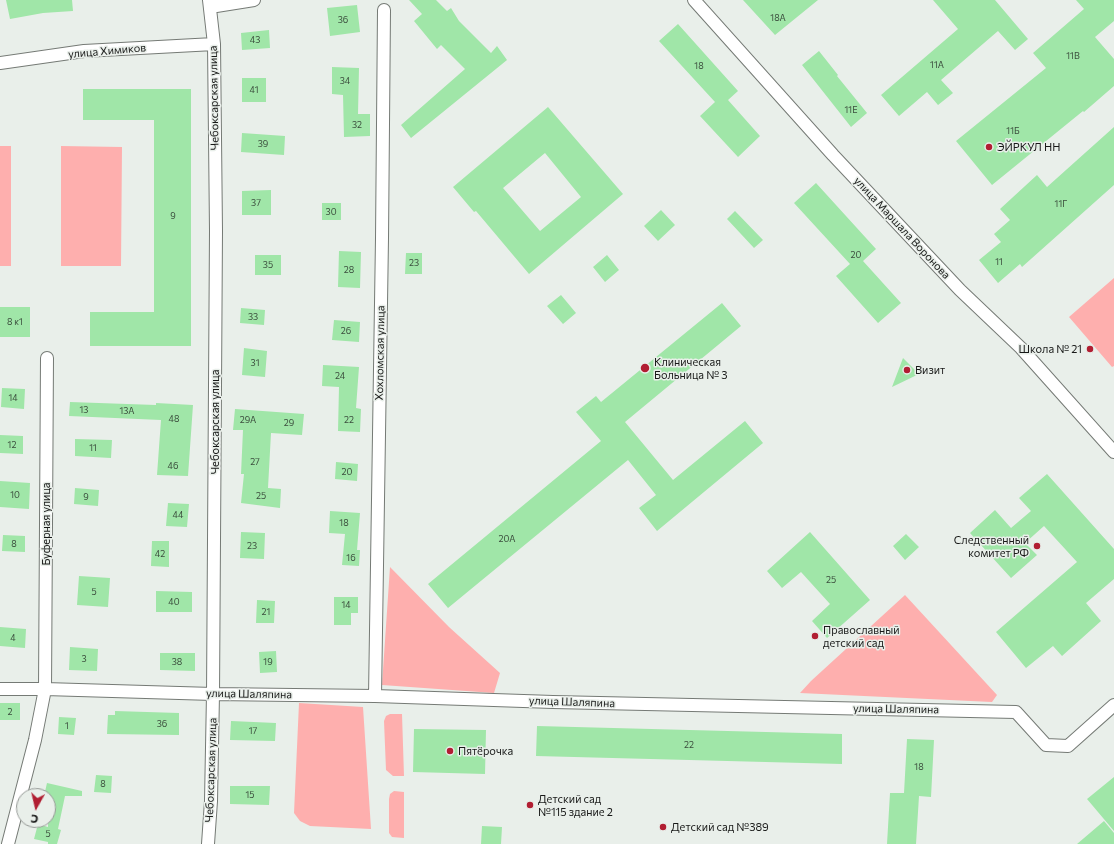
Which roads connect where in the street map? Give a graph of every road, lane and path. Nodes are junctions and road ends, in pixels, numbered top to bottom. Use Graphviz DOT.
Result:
graph roads {
  1 [pos="254,0"];
  2 [pos="694,0"];
  3 [pos="209,4"];
  4 [pos="384,10"];
  5 [pos="214,44"];
  6 [pos="0,63"];
  7 [pos="47,358"];
  8 [pos="1114,452"];
  9 [pos="45,689"];
  10 [pos="0,690"];
  11 [pos="213,694"];
  12 [pos="375,696"];
  13 [pos="1114,705"];
  14 [pos="8,844"];
  15 [pos="208,844"];
  1 -- 3 [label="street"];
  2 -- 8 [label="street, улица Маршала Воронова"];
  3 -- 5 [label="street, Чебоксарская улица"];
  4 -- 12 [label="street, Хохломская улица"];
  5 -- 6 [label="street, улица Химиков"];
  5 -- 11 [label="street, Чебоксарская улица"];
  7 -- 9 [label="street, Буферная улица"];
  9 -- 10 [label="street, улица Шаляпина"];
  9 -- 11 [label="street, улица Шаляпина"];
  9 -- 14 [label="street, Буферная улица"];
  11 -- 12 [label="street, улица Шаляпина"];
  11 -- 15 [label="street, Чебоксарская улица"];
  12 -- 13 [label="street, улица Шаляпина"];
}
